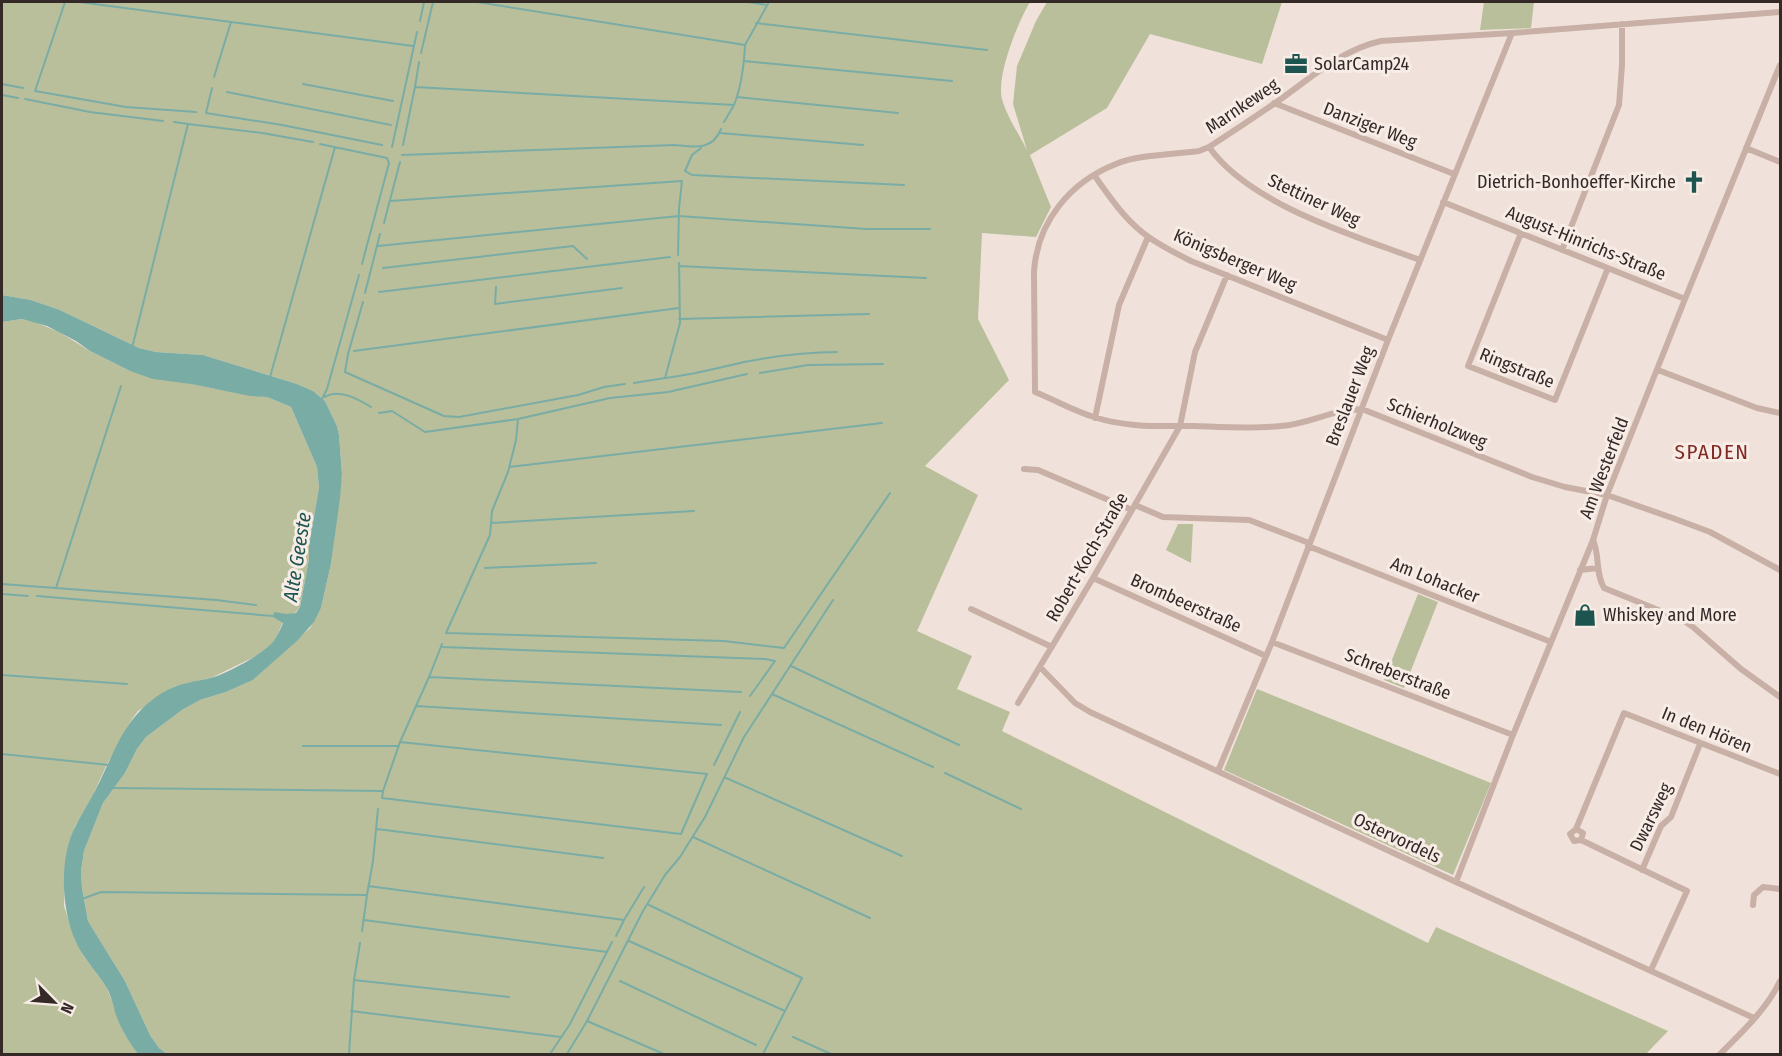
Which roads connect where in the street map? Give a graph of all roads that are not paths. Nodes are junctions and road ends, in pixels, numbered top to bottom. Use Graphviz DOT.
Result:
graph roads {
  1 [pos="1780,12"];
  2 [pos="1622,24"];
  3 [pos="1512,33"];
  4 [pos="1780,65"];
  5 [pos="1274,103"];
  6 [pos="1209,147"];
  7 [pos="1746,148"];
  8 [pos="1780,162"];
  9 [pos="1454,174"];
  10 [pos="1094,175"];
  11 [pos="1443,202"];
  12 [pos="1521,233"];
  13 [pos="1148,237"];
  14 [pos="1562,250"];
  15 [pos="1420,260"];
  16 [pos="1608,268"];
  17 [pos="1227,275"];
  18 [pos="1685,299"];
  19 [pos="1388,340"];
  20 [pos="1658,370"];
  21 [pos="1035,392"];
  22 [pos="1362,409"];
  23 [pos="1780,413"];
  24 [pos="1095,418"];
  25 [pos="1180,426"];
  26 [pos="1024,469"];
  27 [pos="1607,495"];
  28 [pos="1134,508"];
  29 [pos="1593,540"];
  30 [pos="1308,544"];
  31 [pos="1599,568"];
  32 [pos="1580,570"];
  33 [pos="1780,570"];
  34 [pos="1093,578"];
  35 [pos="971,609"];
  36 [pos="1272,642"];
  37 [pos="1551,642"];
  38 [pos="1052,647"];
  39 [pos="1266,656"];
  40 [pos="1040,667"];
  41 [pos="1780,697"];
  42 [pos="1018,703"];
  43 [pos="1513,735"];
  44 [pos="1700,744"];
  45 [pos="1218,771"];
  46 [pos="1780,774"];
  47 [pos="1576,829"];
  48 [pos="1581,840"];
  49 [pos="1642,870"];
  50 [pos="1456,882"];
  51 [pos="1780,889"];
  52 [pos="1753,905"];
  53 [pos="1651,970"];
  54 [pos="1780,981"];
  55 [pos="1755,1018"];
  56 [pos="1720,1054"];
  1 -- 2 [label="street, Marnkeweg"];
  2 -- 3 [label="street, Marnkeweg"];
  2 -- 14 [label="street"];
  3 -- 5 [label="street, Marnkeweg"];
  3 -- 9 [label="street, Breslauer Weg"];
  4 -- 7 [label="street, Am Westerfeld"];
  5 -- 6 [label="street, Marnkeweg"];
  5 -- 9 [label="street, Danziger Weg"];
  6 -- 10 [label="street, Marnkeweg"];
  6 -- 15 [label="street, Stettiner Weg"];
  7 -- 8 [label="street"];
  7 -- 18 [label="street, Am Westerfeld"];
  9 -- 11 [label="street, Breslauer Weg"];
  10 -- 13 [label="street, Königsberger Weg"];
  10 -- 21 [label="street, Marnkeweg"];
  11 -- 12 [label="street, August-Hinrichs-Straße"];
  11 -- 15 [label="street, Breslauer Weg"];
  12 -- 14 [label="street, August-Hinrichs-Straße"];
  12 -- 16 [label="street, Ringstraße"];
  13 -- 17 [label="street, Königsberger Weg"];
  13 -- 24 [label="street"];
  14 -- 16 [label="street, August-Hinrichs-Straße"];
  15 -- 19 [label="street, Breslauer Weg"];
  16 -- 18 [label="street, August-Hinrichs-Straße"];
  17 -- 19 [label="street, Königsberger Weg"];
  17 -- 25 [label="street, Robert-Koch-Straße"];
  18 -- 20 [label="street, Am Westerfeld"];
  19 -- 22 [label="street, Breslauer Weg"];
  20 -- 23 [label="street"];
  20 -- 27 [label="street, Am Westerfeld"];
  21 -- 24 [label="street, Schierholzweg"];
  22 -- 25 [label="street, Schierholzweg"];
  22 -- 27 [label="street, Schierholzweg"];
  22 -- 30 [label="street, Breslauer Weg"];
  24 -- 25 [label="street, Schierholzweg"];
  25 -- 28 [label="street, Robert-Koch-Straße"];
  26 -- 28 [label="street, Am Lohacker"];
  27 -- 29 [label="street, Am Westerfeld"];
  27 -- 33 [label="street, Schierholzweg"];
  28 -- 30 [label="street, Am Lohacker"];
  28 -- 34 [label="street, Robert-Koch-Straße"];
  29 -- 31 [label="street"];
  29 -- 32 [label="street, Am Westerfeld"];
  30 -- 36 [label="street, Breslauer Weg"];
  30 -- 37 [label="street, Am Lohacker"];
  31 -- 32 [label="street"];
  31 -- 41 [label="street"];
  32 -- 37 [label="street, Am Westerfeld"];
  34 -- 38 [label="street, Robert-Koch-Straße"];
  34 -- 39 [label="street, Brombeerstraße"];
  35 -- 38 [label="street"];
  36 -- 39 [label="street, Breslauer Weg"];
  36 -- 43 [label="street, Schreberstraße"];
  37 -- 43 [label="street, Am Westerfeld"];
  38 -- 40 [label="street, Robert-Koch-Straße"];
  39 -- 45 [label="street, Breslauer Weg"];
  40 -- 42 [label="street, Robert-Koch-Straße"];
  40 -- 45 [label="street, Ostervordels"];
  43 -- 50 [label="street, Am Westerfeld"];
  44 -- 46 [label="street, In den Hören"];
  44 -- 47 [label="street, In den Hören"];
  44 -- 49 [label="street, Dwarsweg"];
  45 -- 50 [label="street, Ostervordels"];
  47 -- 48 [label="street"];
  47 -- 48 [label="street"];
  48 -- 49 [label="street"];
  49 -- 53 [label="street"];
  50 -- 53 [label="street, Ostervordels"];
  51 -- 52 [label="street"];
  53 -- 55 [label="street, Ostervordels"];
  54 -- 55 [label="street"];
  55 -- 56 [label="street"];
}
